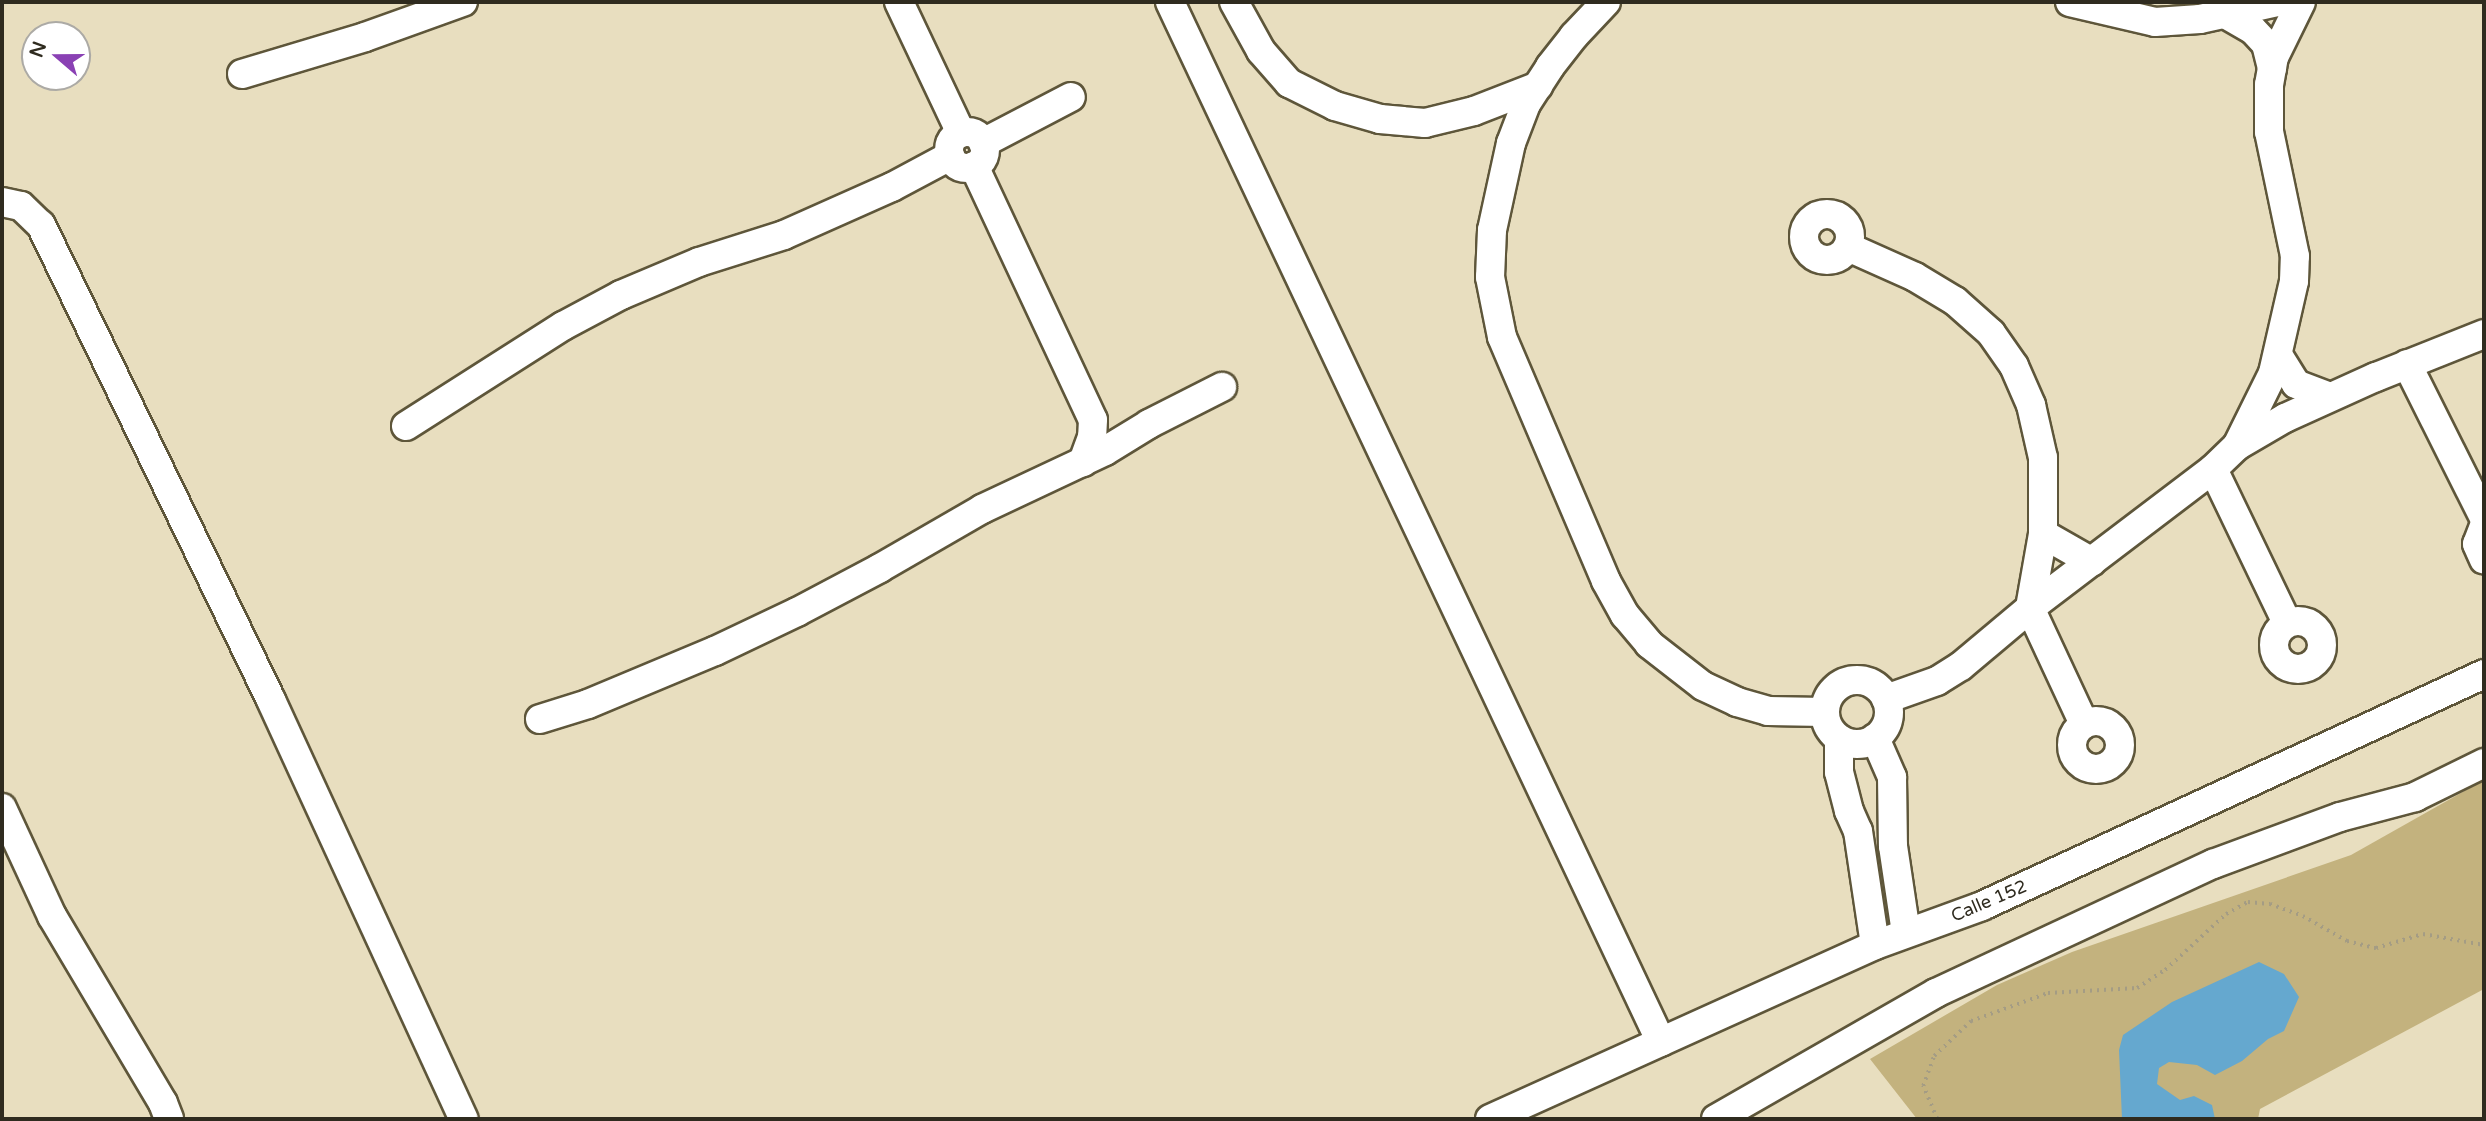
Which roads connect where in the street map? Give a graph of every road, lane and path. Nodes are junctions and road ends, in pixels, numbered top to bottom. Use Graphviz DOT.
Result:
graph roads {
  1 [pos="463,2"];
  2 [pos="886,2"];
  3 [pos="892,2"];
  4 [pos="899,2"];
  5 [pos="1171,2"];
  6 [pos="1234,2"];
  7 [pos="2070,2"];
  8 [pos="2277,2"];
  9 [pos="2301,2"];
  10 [pos="1602,4"];
  11 [pos="2225,14"];
  12 [pos="2272,68"];
  13 [pos="243,74"];
  14 [pos="1538,86"];
  15 [pos="1072,97"];
  16 [pos="1454,116"];
  17 [pos="967,149"];
  18 [pos="1507,157"];
  19 [pos="2,202"];
  20 [pos="1849,247"];
  21 [pos="2484,334"];
  22 [pos="2278,355"];
  23 [pos="2407,364"];
  24 [pos="1222,387"];
  25 [pos="2330,397"];
  26 [pos="1093,419"];
  27 [pos="406,426"];
  28 [pos="1133,433"];
  29 [pos="2237,446"];
  30 [pos="1083,462"];
  31 [pos="2213,469"];
  32 [pos="2484,518"];
  33 [pos="2484,526"];
  34 [pos="2043,534"];
  35 [pos="2484,560"];
  36 [pos="2092,562"];
  37 [pos="2030,608"];
  38 [pos="2287,623"];
  39 [pos="2484,674"];
  40 [pos="1886,699"];
  41 [pos="1824,712"];
  42 [pos="541,719"];
  43 [pos="2084,724"];
  44 [pos="1839,738"];
  45 [pos="1875,738"];
  46 [pos="2484,763"];
  47 [pos="2,808"];
  48 [pos="1906,933"];
  49 [pos="1875,945"];
  50 [pos="2484,945"];
  51 [pos="1661,1042"];
  52 [pos="169,1119"];
  53 [pos="464,1119"];
  54 [pos="1490,1119"];
  55 [pos="1716,1119"];
  56 [pos="1937,1119"];
  1 -- 13 [label="street"];
  2 -- 3 [label="street"];
  4 -- 17 [label="street"];
  5 -- 51 [label="street"];
  6 -- 16 [label="street"];
  7 -- 11 [label="street"];
  8 -- 11 [label="street"];
  9 -- 12 [label="street"];
  10 -- 14 [label="street"];
  11 -- 12 [label="street"];
  12 -- 22 [label="street"];
  14 -- 16 [label="street"];
  14 -- 18 [label="street"];
  15 -- 17 [label="street"];
  16 -- 18 [label="street"];
  17 -- 26 [label="street"];
  17 -- 27 [label="street"];
  18 -- 41 [label="street"];
  19 -- 53 [label="street"];
  20 -- 34 [label="street"];
  21 -- 23 [label="street"];
  22 -- 25 [label="street"];
  22 -- 29 [label="street"];
  23 -- 25 [label="street"];
  23 -- 32 [label="street"];
  24 -- 28 [label="street"];
  25 -- 29 [label="street"];
  26 -- 28 [label="street"];
  26 -- 30 [label="street"];
  28 -- 30 [label="street"];
  29 -- 31 [label="street"];
  30 -- 42 [label="street"];
  31 -- 36 [label="street"];
  31 -- 38 [label="street"];
  33 -- 35 [label="street"];
  34 -- 36 [label="street"];
  34 -- 37 [label="street"];
  36 -- 37 [label="street"];
  37 -- 40 [label="street"];
  37 -- 43 [label="street"];
  39 -- 48 [label="street, Calle 152"];
  40 -- 41 [label="street"];
  40 -- 45 [label="street"];
  41 -- 44 [label="street"];
  44 -- 45 [label="street"];
  44 -- 49 [label="street"];
  45 -- 48 [label="street"];
  46 -- 55 [label="street"];
  47 -- 52 [label="street"];
  48 -- 49 [label="street, Calle 152"];
  49 -- 51 [label="street, Calle 152"];
  50 -- 56 [label="path"];
  51 -- 54 [label="street, Calle 152"];
}
